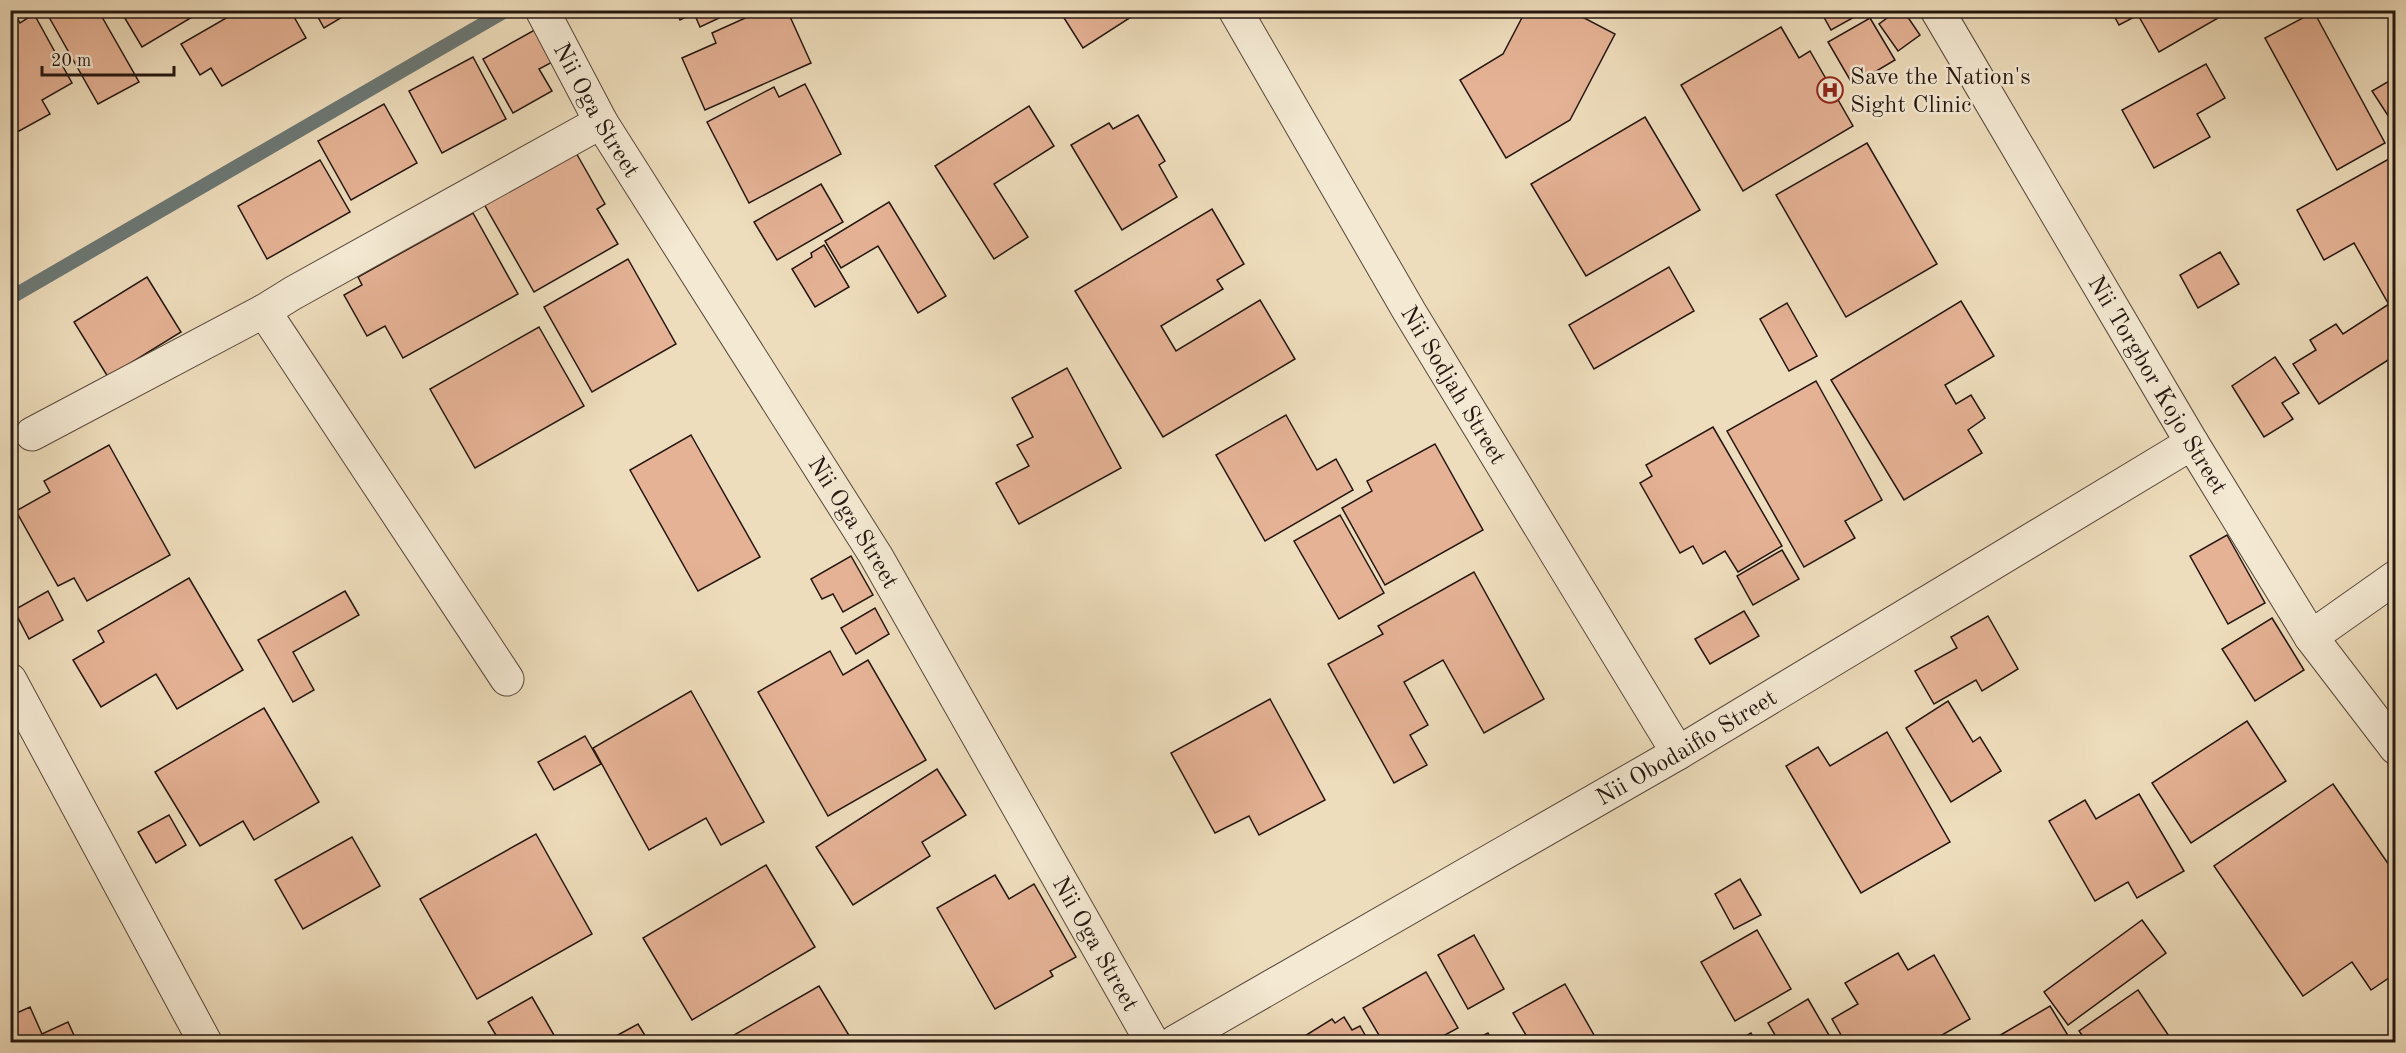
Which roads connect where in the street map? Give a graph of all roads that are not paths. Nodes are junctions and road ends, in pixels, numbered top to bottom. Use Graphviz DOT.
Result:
graph roads {
  1 [pos="542,10"];
  2 [pos="1235,10"];
  3 [pos="1937,10"];
  4 [pos="601,122"];
  5 [pos="264,311"];
  6 [pos="32,434"];
  7 [pos="2192,443"];
  8 [pos="2396,577"];
  9 [pos="2312,637"];
  10 [pos="507,679"];
  11 [pos="10,680"];
  12 [pos="2396,748"];
  13 [pos="1678,753"];
  14 [pos="206,1042"];
  15 [pos="1152,1042"];
  16 [pos="1175,1042"];
  1 -- 4 [label="street, Nii Oga Street"];
  2 -- 13 [label="street, Nii Sodjah Street"];
  3 -- 7 [label="street, Nii Torgbor Kojo Street"];
  4 -- 5 [label="street"];
  4 -- 15 [label="street, Nii Oga Street"];
  5 -- 6 [label="street"];
  5 -- 10 [label="street"];
  7 -- 9 [label="street, Nii Torgbor Kojo Street"];
  7 -- 13 [label="street, Nii Obodaifio Street"];
  8 -- 9 [label="street"];
  9 -- 12 [label="street, Nii Torgbor Kojo Street"];
  11 -- 14 [label="street"];
  13 -- 16 [label="street, Nii Obodaifio Street"];
}
